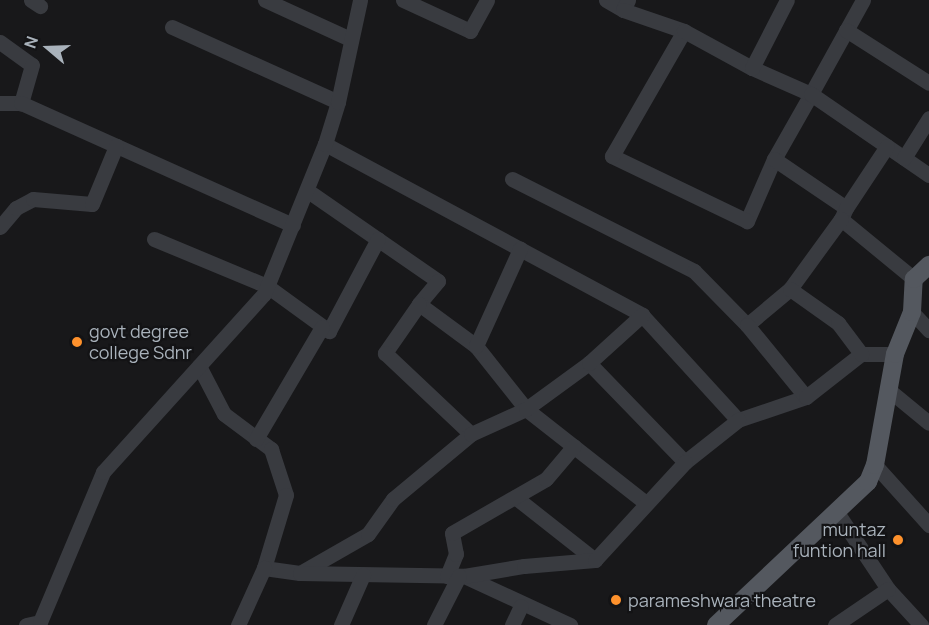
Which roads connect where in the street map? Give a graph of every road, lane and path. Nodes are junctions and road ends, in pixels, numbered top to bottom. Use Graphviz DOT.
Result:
graph roads {
  1 [pos="265,0"];
  2 [pos="360,0"];
  3 [pos="403,0"];
  4 [pos="487,0"];
  5 [pos="606,0"];
  6 [pos="787,0"];
  7 [pos="863,0"];
  8 [pos="626,5"];
  9 [pos="172,27"];
  10 [pos="846,30"];
  11 [pos="684,31"];
  12 [pos="350,39"];
  13 [pos="0,42"];
  14 [pos="753,68"];
  15 [pos="929,83"];
  16 [pos="811,94"];
  17 [pos="338,102"];
  18 [pos="0,103"];
  19 [pos="21,103"];
  20 [pos="929,118"];
  21 [pos="325,144"];
  22 [pos="116,146"];
  23 [pos="887,146"];
  24 [pos="904,158"];
  25 [pos="774,159"];
  26 [pos="929,175"];
  27 [pos="512,179"];
  28 [pos="308,191"];
  29 [pos="843,213"];
  30 [pos="293,225"];
  31 [pos="0,227"];
  32 [pos="154,239"];
  33 [pos="378,239"];
  34 [pos="520,249"];
  35 [pos="929,265"];
  36 [pos="914,279"];
  37 [pos="267,286"];
  38 [pos="790,289"];
  39 [pos="419,304"];
  40 [pos="912,312"];
  41 [pos="642,315"];
  42 [pos="747,326"];
  43 [pos="322,327"];
  44 [pos="929,330"];
  45 [pos="476,346"];
  46 [pos="861,354"];
  47 [pos="895,354"];
  48 [pos="589,363"];
  49 [pos="199,366"];
  50 [pos="890,392"];
  51 [pos="806,397"];
  52 [pos="526,409"];
  53 [pos="738,420"];
  54 [pos="929,423"];
  55 [pos="471,434"];
  56 [pos="256,439"];
  57 [pos="574,446"];
  58 [pos="685,462"];
  59 [pos="875,465"];
  60 [pos="514,497"];
  61 [pos="646,503"];
  62 [pos="838,514"];
  63 [pos="927,520"];
  64 [pos="595,560"];
  65 [pos="264,568"];
  66 [pos="300,573"];
  67 [pos="363,574"];
  68 [pos="456,576"];
  69 [pos="888,589"];
  70 [pos="521,606"];
  71 [pos="26,625"];
  72 [pos="238,625"];
  73 [pos="340,625"];
  74 [pos="434,625"];
  75 [pos="512,625"];
  76 [pos="570,625"];
  77 [pos="716,625"];
  78 [pos="836,625"];
  79 [pos="921,625"];
  1 -- 12 [label="street"];
  2 -- 12 [label="street"];
  3 -- 4 [label="street"];
  5 -- 8 [label="street"];
  6 -- 14 [label="street"];
  7 -- 10 [label="street"];
  8 -- 11 [label="street"];
  9 -- 17 [label="street"];
  10 -- 15 [label="street"];
  10 -- 16 [label="street"];
  11 -- 14 [label="street"];
  11 -- 25 [label="street"];
  12 -- 17 [label="street"];
  13 -- 19 [label="street"];
  14 -- 16 [label="street"];
  16 -- 23 [label="street"];
  16 -- 25 [label="street"];
  17 -- 21 [label="street"];
  18 -- 19 [label="street"];
  19 -- 22 [label="street"];
  20 -- 24 [label="street"];
  21 -- 28 [label="street"];
  21 -- 34 [label="street"];
  22 -- 30 [label="street"];
  22 -- 31 [label="street"];
  23 -- 24 [label="street"];
  23 -- 29 [label="street"];
  24 -- 26 [label="street"];
  25 -- 29 [label="street"];
  27 -- 42 [label="street"];
  28 -- 30 [label="street"];
  28 -- 33 [label="street"];
  29 -- 36 [label="street"];
  29 -- 38 [label="street"];
  30 -- 37 [label="street"];
  32 -- 37 [label="street"];
  33 -- 39 [label="street"];
  33 -- 43 [label="street"];
  34 -- 41 [label="street"];
  34 -- 45 [label="street"];
  35 -- 36 [label="main road"];
  36 -- 40 [label="main road"];
  37 -- 43 [label="street"];
  37 -- 49 [label="street"];
  38 -- 42 [label="street"];
  38 -- 46 [label="street"];
  39 -- 45 [label="street"];
  39 -- 55 [label="street"];
  40 -- 44 [label="street"];
  40 -- 47 [label="main road"];
  41 -- 48 [label="street"];
  41 -- 53 [label="street"];
  42 -- 51 [label="street"];
  43 -- 56 [label="street"];
  45 -- 52 [label="street"];
  46 -- 47 [label="street"];
  46 -- 51 [label="street"];
  47 -- 50 [label="main road"];
  48 -- 52 [label="street"];
  48 -- 58 [label="street"];
  49 -- 56 [label="street"];
  49 -- 71 [label="street"];
  50 -- 54 [label="street"];
  50 -- 59 [label="main road"];
  51 -- 53 [label="street"];
  52 -- 55 [label="street"];
  52 -- 57 [label="street"];
  53 -- 58 [label="street"];
  55 -- 66 [label="street"];
  56 -- 65 [label="street"];
  57 -- 60 [label="street"];
  57 -- 61 [label="street"];
  58 -- 61 [label="street"];
  59 -- 62 [label="main road"];
  59 -- 63 [label="street"];
  60 -- 64 [label="street"];
  60 -- 68 [label="street"];
  61 -- 64 [label="street"];
  62 -- 69 [label="street"];
  62 -- 77 [label="main road"];
  64 -- 68 [label="street"];
  65 -- 66 [label="street"];
  65 -- 72 [label="street"];
  66 -- 67 [label="street"];
  67 -- 68 [label="street"];
  67 -- 73 [label="street"];
  68 -- 70 [label="street"];
  68 -- 74 [label="street"];
  69 -- 78 [label="street"];
  69 -- 79 [label="street"];
  70 -- 75 [label="street"];
  70 -- 76 [label="street"];
}
